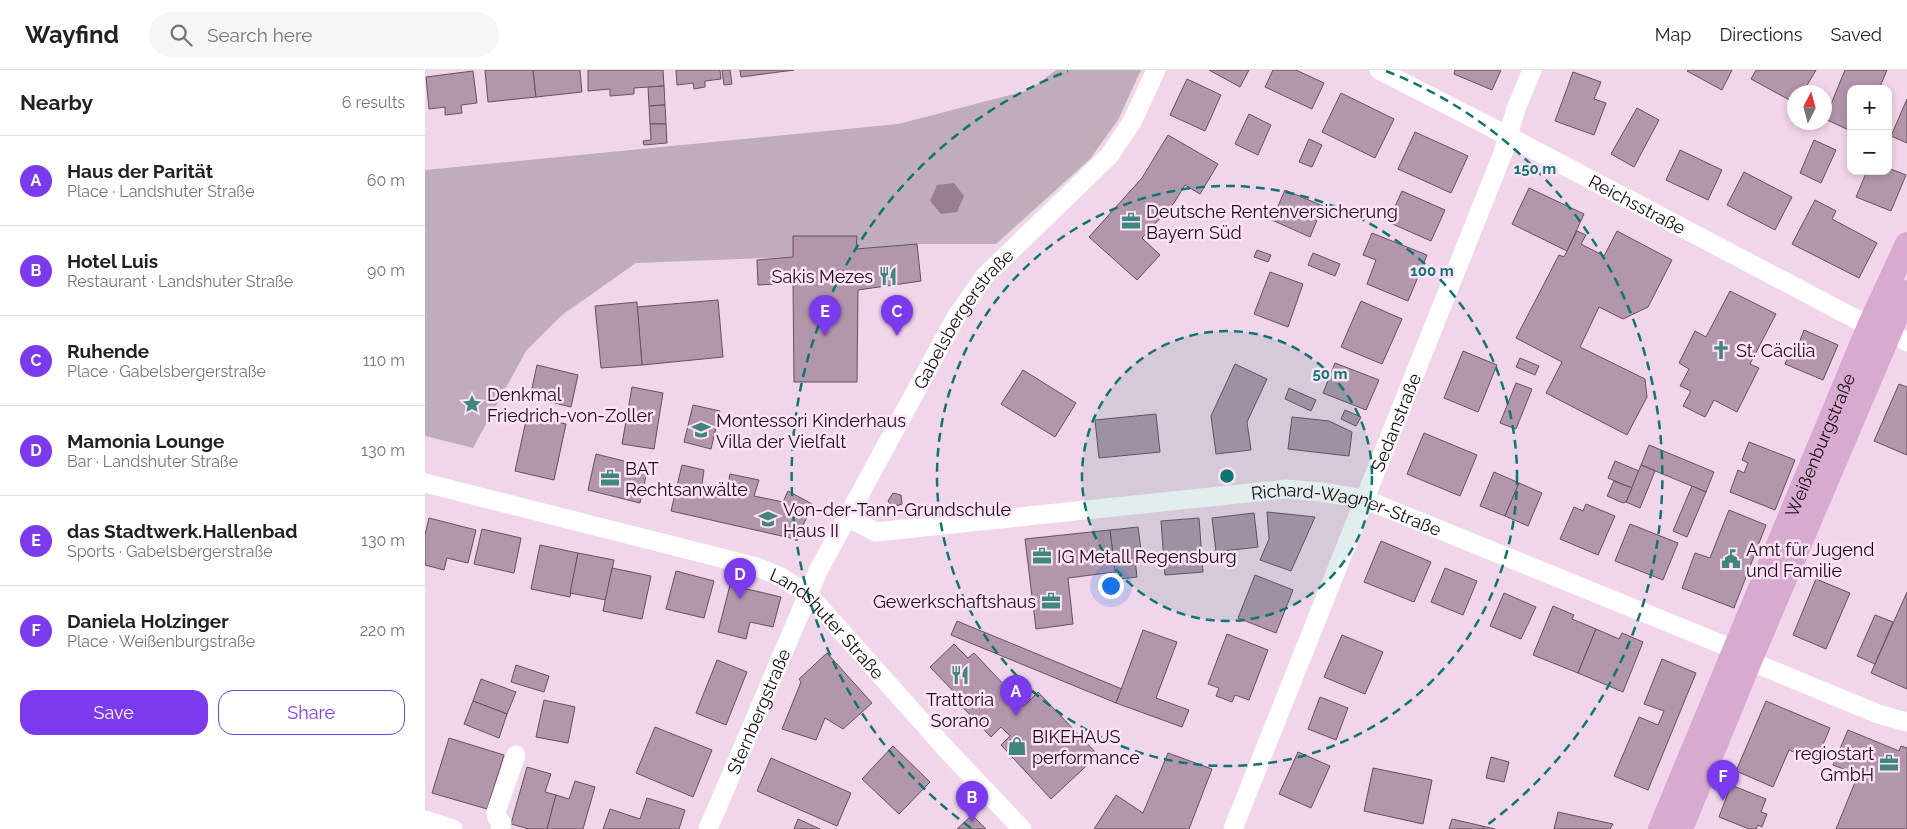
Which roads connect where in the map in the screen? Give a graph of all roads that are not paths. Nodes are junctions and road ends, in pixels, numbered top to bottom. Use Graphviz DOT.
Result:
graph roads {
  1 [pos="1156,70"];
  2 [pos="1379,70"];
  3 [pos="1532,70"];
  4 [pos="1508,136"];
  5 [pos="1907,244"];
  6 [pos="1907,292"];
  7 [pos="1888,333"];
  8 [pos="425,484"];
  9 [pos="1365,500"];
  10 [pos="847,517"];
  11 [pos="809,595"];
  12 [pos="1743,655"];
  13 [pos="1907,722"];
  14 [pos="516,755"];
  15 [pos="425,820"];
  16 [pos="1665,825"];
  17 [pos="453,829"];
  18 [pos="500,829"];
  19 [pos="709,829"];
  20 [pos="1022,829"];
  21 [pos="1233,829"];
  1 -- 10 [label="street, Gabelsbergerstraße"];
  2 -- 4 [label="street, Reichsstraße"];
  3 -- 4 [label="street, Sedanstraße"];
  4 -- 7 [label="street, Reichsstraße"];
  4 -- 9 [label="street, Sedanstraße"];
  5 -- 7 [label="main road, Weißenburgstraße"];
  6 -- 7 [label="main road, Weißenburgstraße"];
  7 -- 12 [label="main road, Weißenburgstraße"];
  8 -- 11 [label="street, Landshuter Straße"];
  9 -- 10 [label="street, Richard-Wagner-Straße"];
  9 -- 12 [label="street, Richard-Wagner-Straße"];
  9 -- 21 [label="street, Sedanstraße"];
  10 -- 11 [label="street, Gabelsbergerstraße"];
  11 -- 19 [label="street, Sternbergstraße"];
  11 -- 20 [label="street, Landshuter Straße"];
  12 -- 13 [label="street, Richard-Wagner-Straße"];
  12 -- 16 [label="main road, Weißenburgstraße"];
  14 -- 18 [label="street"];
  15 -- 17 [label="street"];
}
